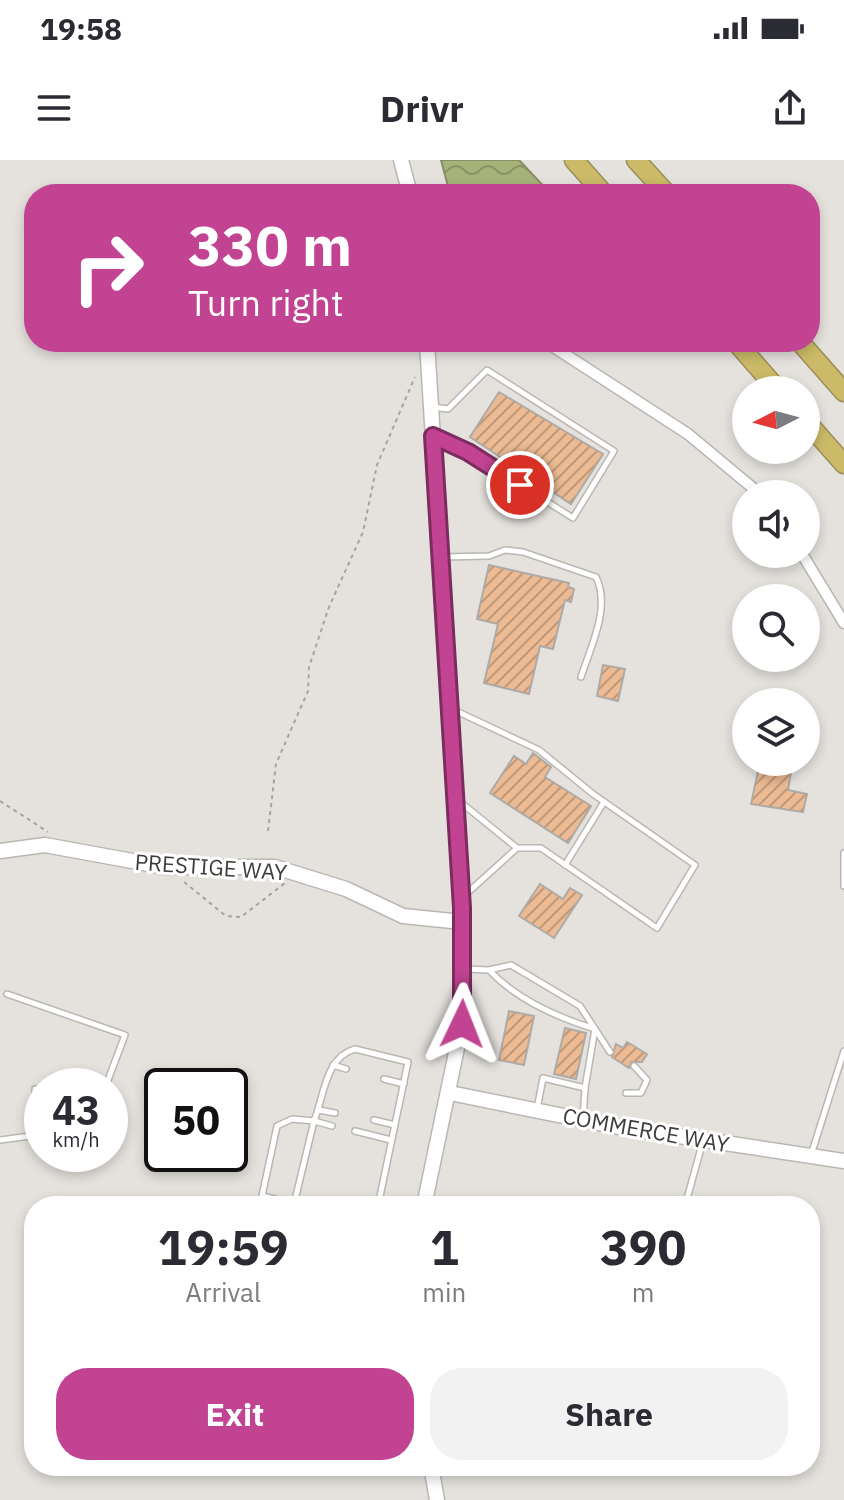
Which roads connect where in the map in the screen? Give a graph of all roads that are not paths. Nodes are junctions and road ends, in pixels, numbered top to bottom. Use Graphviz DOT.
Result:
graph roads {
  1 [pos="401,160"];
  2 [pos="574,160"];
  3 [pos="636,160"];
  4 [pos="407,184"];
  5 [pos="595,184"];
  6 [pos="658,184"];
  7 [pos="428,352"];
  8 [pos="561,352"];
  9 [pos="745,352"];
  10 [pos="809,352"];
  11 [pos="766,376"];
  12 [pos="844,392"];
  13 [pos="431,407"];
  14 [pos="433,436"];
  15 [pos="820,437"];
  16 [pos="844,464"];
  17 [pos="743,480"];
  18 [pos="441,557"];
  19 [pos="811,568"];
  20 [pos="844,623"];
  21 [pos="581,677"];
  22 [pos="449,708"];
  23 [pos="455,798"];
  24 [pos="604,802"];
  25 [pos="517,848"];
  26 [pos="0,851"];
  27 [pos="844,853"];
  28 [pos="565,865"];
  29 [pos="844,886"];
  30 [pos="461,898"];
  31 [pos="462,922"];
  32 [pos="464,969"];
  33 [pos="489,970"];
  34 [pos="7,994"];
  35 [pos="595,1029"];
  36 [pos="844,1051"];
  37 [pos="610,1052"];
  38 [pos="333,1065"];
  39 [pos="634,1066"];
  40 [pos="113,1068"];
  41 [pos="346,1069"];
  42 [pos="384,1079"];
  43 [pos="404,1084"];
  44 [pos="585,1088"];
  45 [pos="450,1093"];
  46 [pos="626,1093"];
  47 [pos="319,1110"];
  48 [pos="537,1110"];
  49 [pos="335,1113"];
  50 [pos="374,1120"];
  51 [pos="583,1120"];
  52 [pos="314,1121"];
  53 [pos="395,1125"];
  54 [pos="332,1126"];
  55 [pos="355,1131"];
  56 [pos="24,1137"];
  57 [pos="0,1140"];
  58 [pos="391,1140"];
  59 [pos="703,1141"];
  60 [pos="811,1156"];
  61 [pos="844,1161"];
  62 [pos="262,1196"];
  63 [pos="296,1196"];
  64 [pos="380,1196"];
  65 [pos="426,1196"];
  66 [pos="688,1196"];
  67 [pos="433,1476"];
  68 [pos="437,1500"];
  1 -- 4 [label="main road"];
  2 -- 5 [label="highway"];
  3 -- 6 [label="highway"];
  7 -- 13 [label="main road"];
  8 -- 17 [label="street"];
  9 -- 11 [label="highway"];
  10 -- 12 [label="highway"];
  13 -- 14 [label="main road"];
  13 -- 14 [label="lane"];
  14 -- 18 [label="main road"];
  15 -- 16 [label="highway"];
  18 -- 21 [label="lane"];
  18 -- 22 [label="main road"];
  19 -- 20 [label="street"];
  22 -- 23 [label="main road"];
  22 -- 24 [label="lane"];
  23 -- 25 [label="lane"];
  23 -- 30 [label="main road"];
  24 -- 28 [label="lane"];
  24 -- 28 [label="lane"];
  25 -- 28 [label="lane"];
  25 -- 30 [label="lane"];
  26 -- 31 [label="main road, PRESTIGE WAY"];
  27 -- 29 [label="lane"];
  30 -- 31 [label="main road"];
  31 -- 32 [label="main road"];
  32 -- 33 [label="lane"];
  32 -- 45 [label="main road"];
  33 -- 35 [label="lane"];
  33 -- 35 [label="lane"];
  34 -- 40 [label="lane"];
  35 -- 37 [label="lane"];
  35 -- 44 [label="lane"];
  36 -- 60 [label="lane"];
  38 -- 41 [label="lane"];
  38 -- 43 [label="lane"];
  38 -- 47 [label="lane"];
  39 -- 46 [label="lane"];
  42 -- 43 [label="lane"];
  43 -- 53 [label="lane"];
  44 -- 48 [label="lane"];
  44 -- 51 [label="lane"];
  45 -- 48 [label="main road, COMMERCE WAY"];
  45 -- 65 [label="main road"];
  47 -- 49 [label="lane"];
  47 -- 52 [label="lane"];
  48 -- 51 [label="main road, COMMERCE WAY"];
  50 -- 53 [label="lane"];
  51 -- 59 [label="main road, COMMERCE WAY"];
  52 -- 54 [label="lane"];
  52 -- 62 [label="lane"];
  52 -- 63 [label="lane"];
  53 -- 58 [label="lane"];
  55 -- 58 [label="lane"];
  56 -- 57 [label="lane"];
  58 -- 64 [label="lane"];
  59 -- 60 [label="main road, COMMERCE WAY"];
  59 -- 66 [label="lane"];
  60 -- 61 [label="main road, COMMERCE WAY"];
  67 -- 68 [label="main road"];
}
